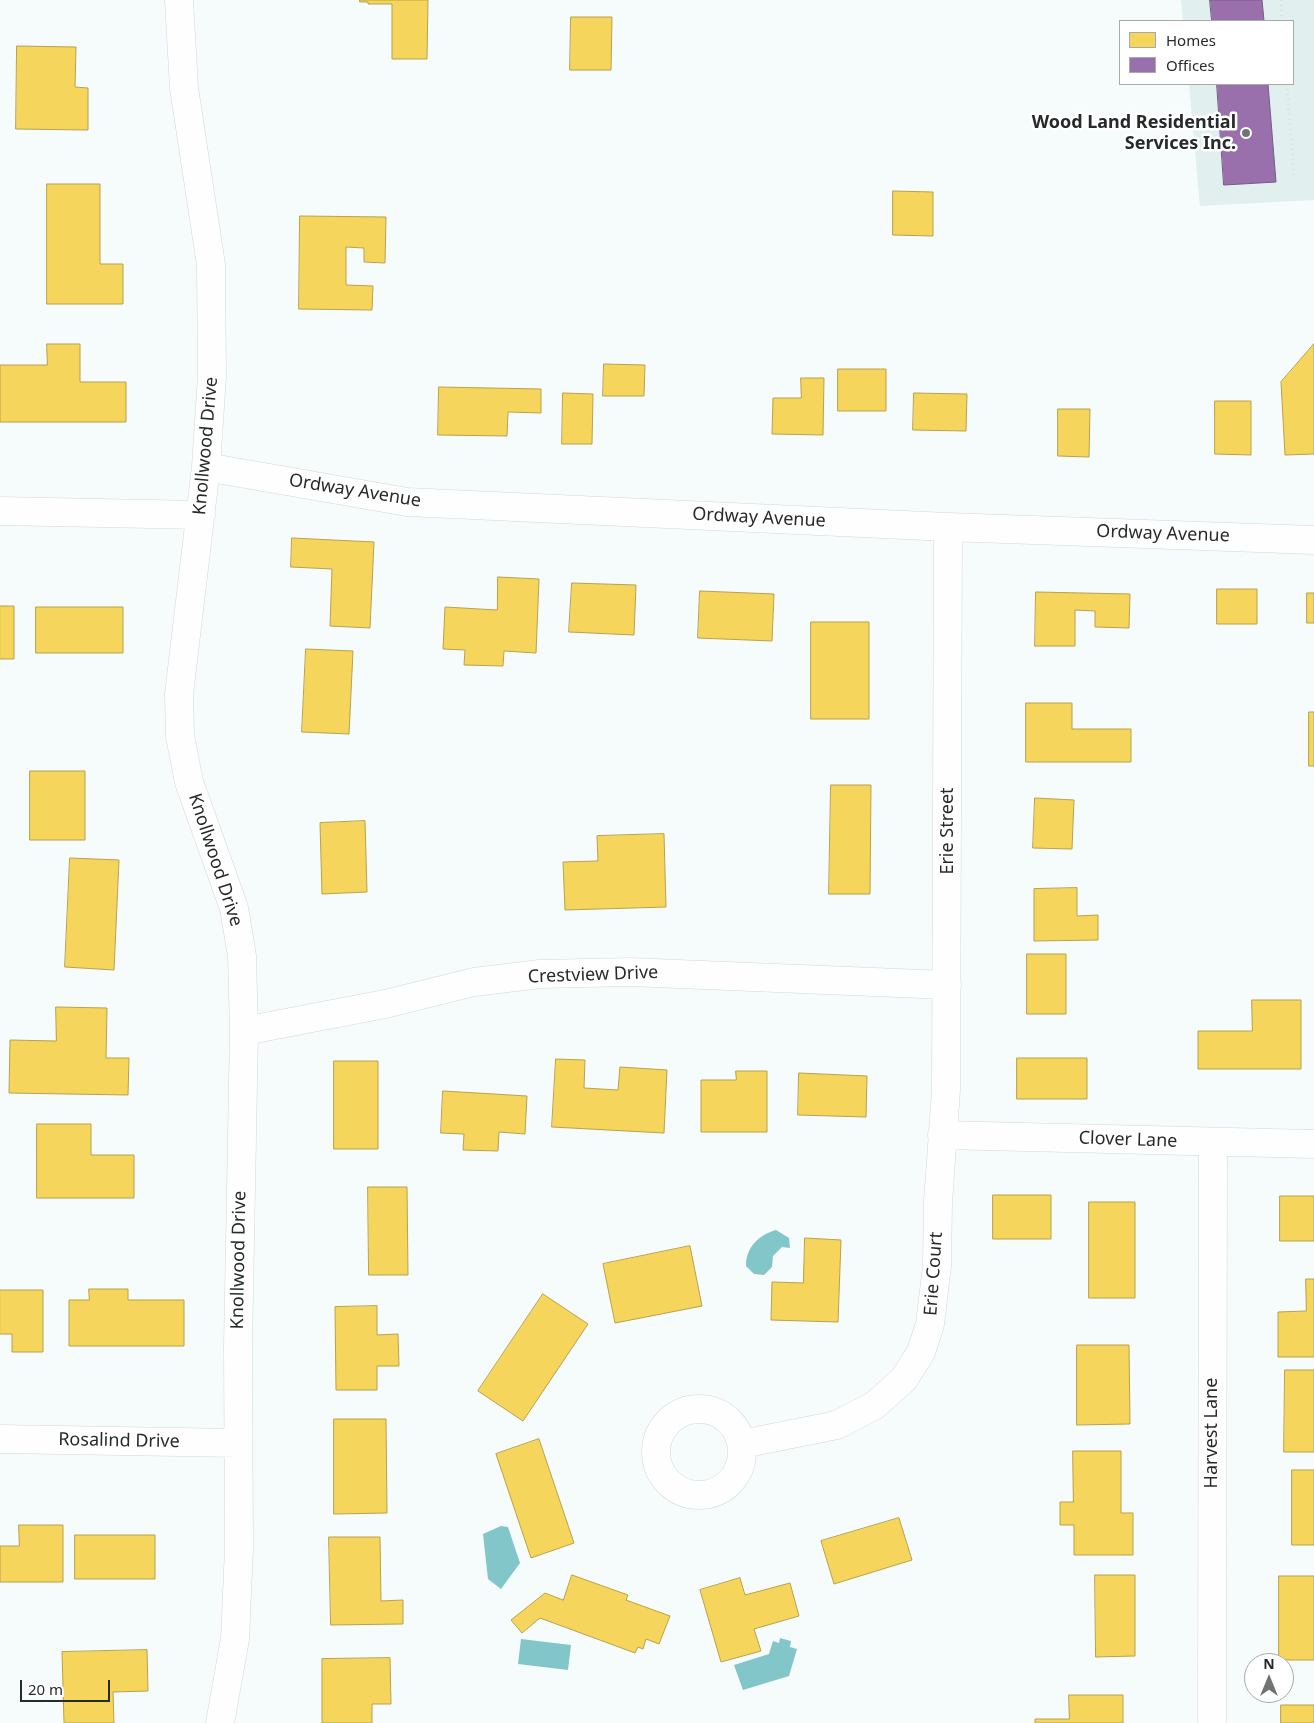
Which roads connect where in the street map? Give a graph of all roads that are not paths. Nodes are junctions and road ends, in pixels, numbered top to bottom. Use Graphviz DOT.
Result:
graph roads {
  1 [pos="179,0"];
  2 [pos="206,467"];
  3 [pos="0,511"];
  4 [pos="201,516"];
  5 [pos="948,527"];
  6 [pos="1314,540"];
  7 [pos="947,985"];
  8 [pos="244,1031"];
  9 [pos="942,1135"];
  10 [pos="1213,1143"];
  11 [pos="1314,1144"];
  12 [pos="0,1439"];
  13 [pos="238,1443"];
  14 [pos="742,1444"];
  15 [pos="220,1723"];
  16 [pos="1212,1723"];
  1 -- 2 [label="street, Knollwood Drive"];
  2 -- 4 [label="street, Knollwood Drive"];
  2 -- 5 [label="street, Ordway Avenue"];
  3 -- 4 [label="street"];
  4 -- 8 [label="street, Knollwood Drive"];
  5 -- 6 [label="street, Ordway Avenue"];
  5 -- 7 [label="street, Erie Street"];
  7 -- 8 [label="street, Crestview Drive"];
  7 -- 9 [label="street, Erie Street"];
  8 -- 13 [label="street, Knollwood Drive"];
  9 -- 10 [label="street, Clover Lane"];
  9 -- 14 [label="street, Erie Court"];
  10 -- 11 [label="street, Clover Lane"];
  10 -- 16 [label="street, Harvest Lane"];
  12 -- 13 [label="street, Rosalind Drive"];
  13 -- 15 [label="street, Knollwood Drive"];
}
